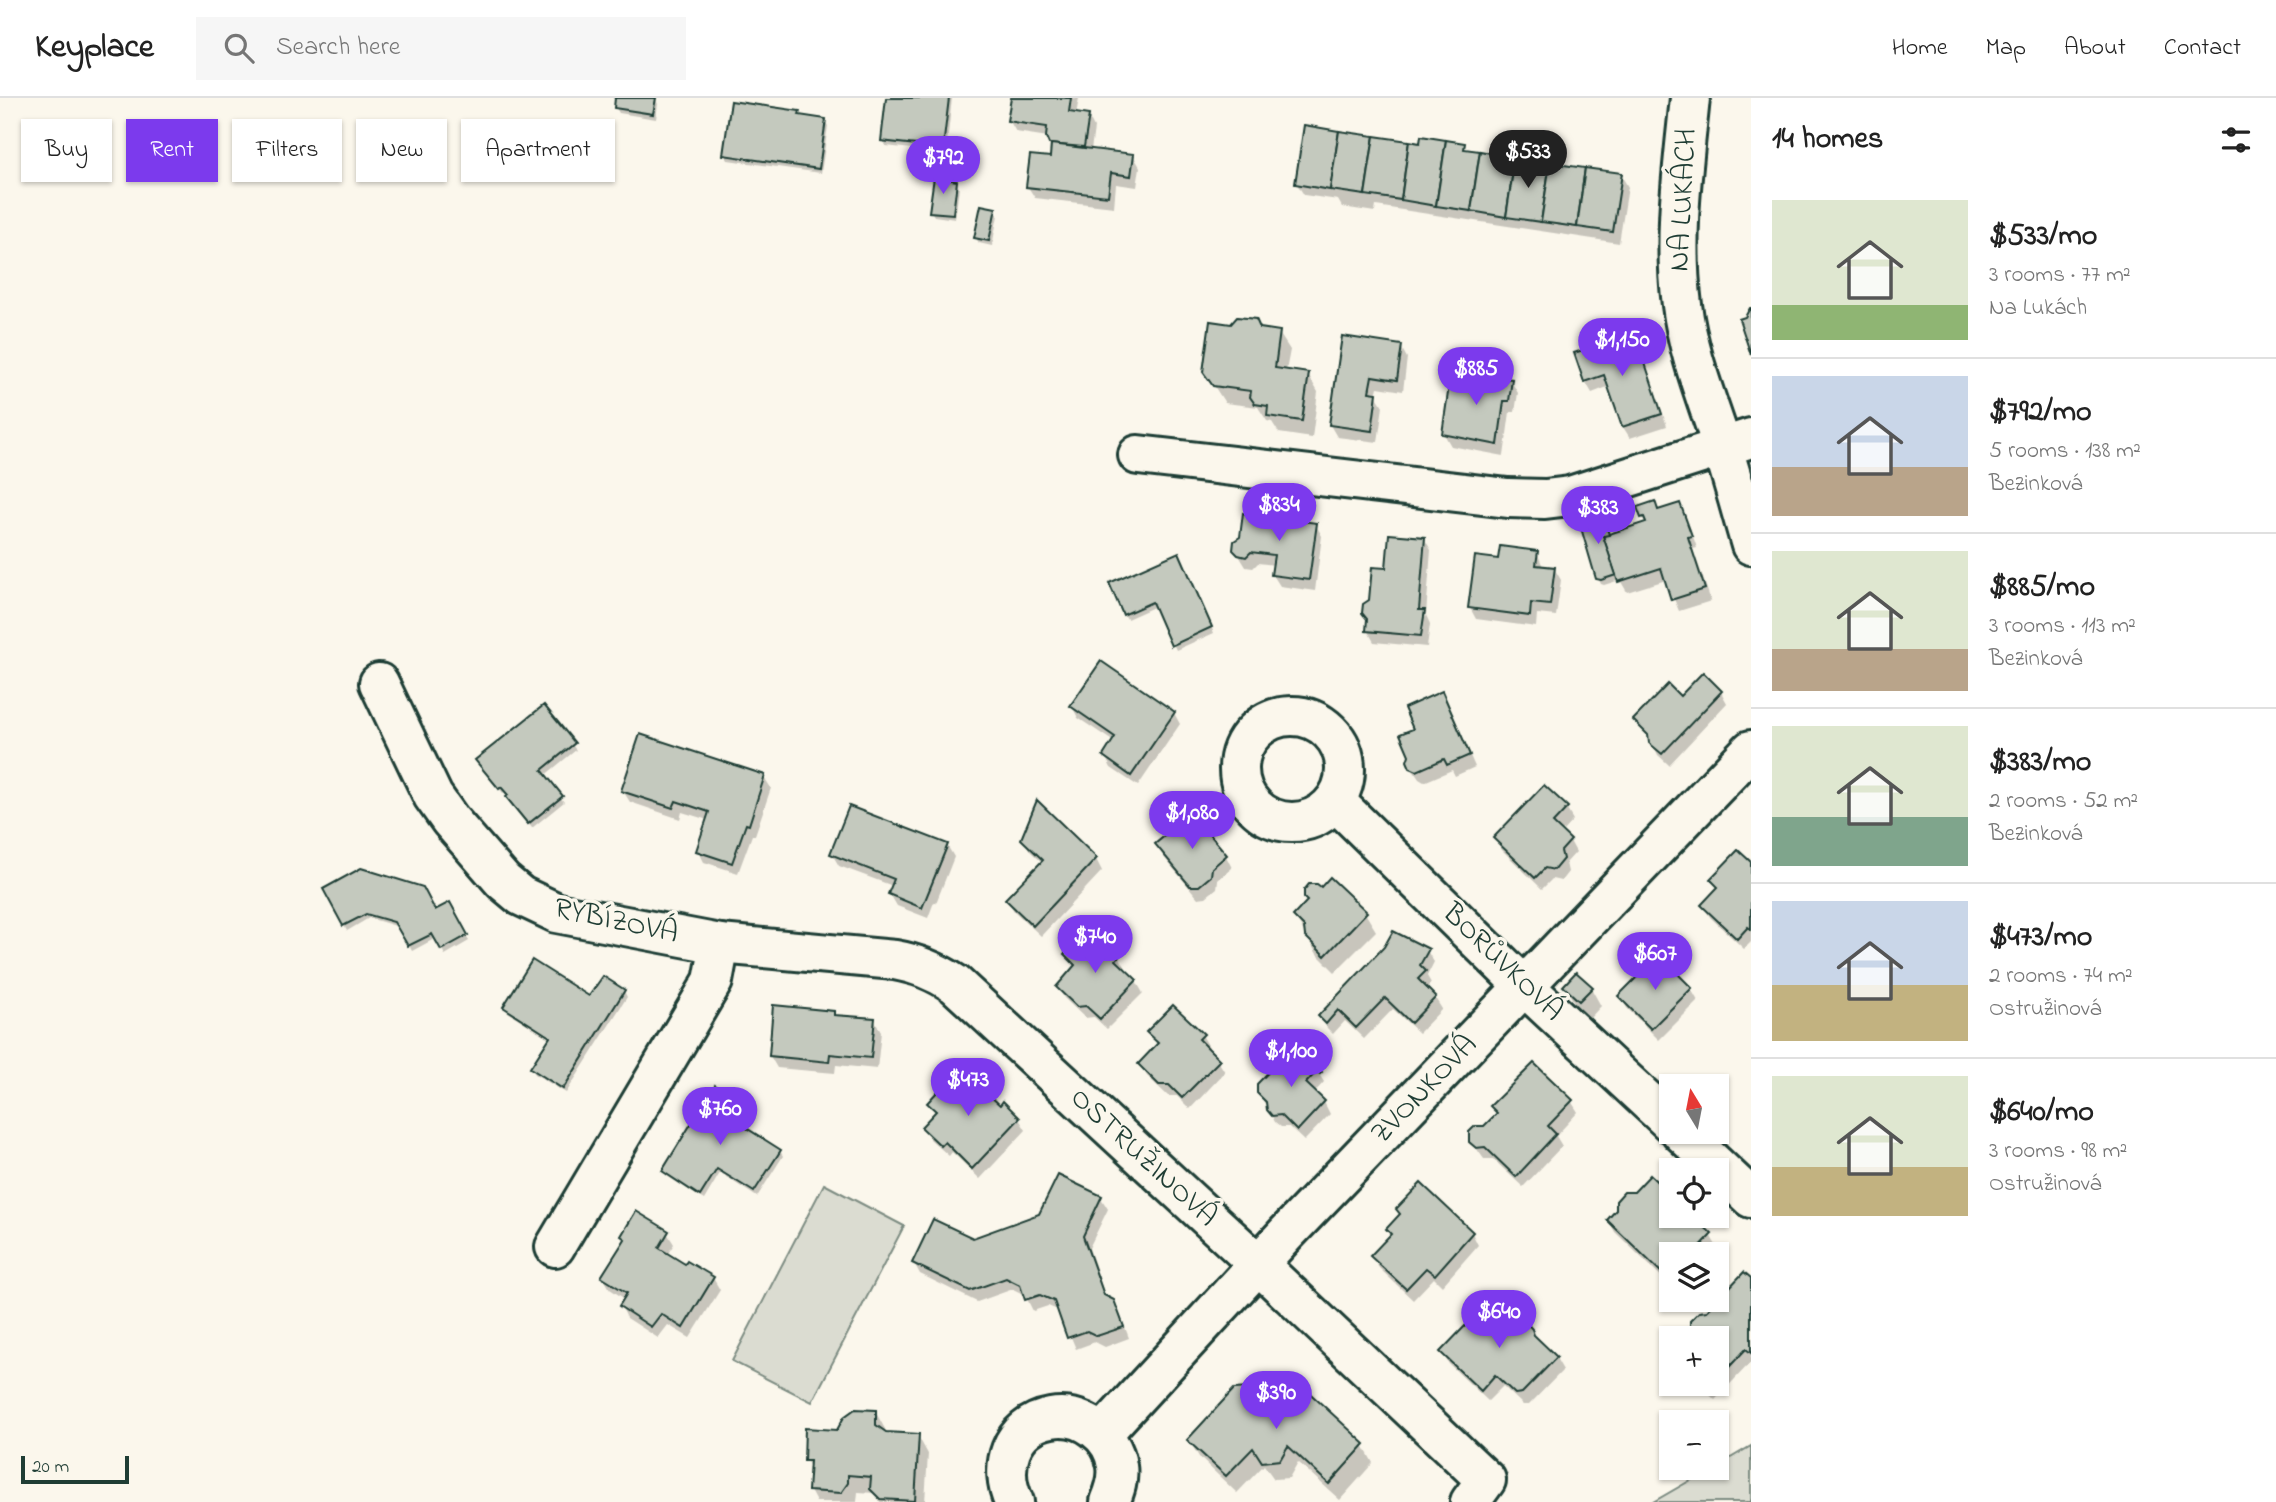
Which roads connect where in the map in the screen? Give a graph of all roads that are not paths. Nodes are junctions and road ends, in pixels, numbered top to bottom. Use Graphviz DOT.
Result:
graph roads {
  1 [pos="1690,98"];
  2 [pos="1737,442"];
  3 [pos="1138,455"];
  4 [pos="1751,545"];
  5 [pos="379,683"];
  6 [pos="1751,750"];
  7 [pos="1335,801"];
  8 [pos="720,944"];
  9 [pos="1525,986"];
  10 [pos="1659,1112"];
  11 [pos="1694,1144"];
  12 [pos="1751,1198"];
  13 [pos="555,1247"];
  14 [pos="1258,1264"];
  15 [pos="1102,1434"];
  16 [pos="1014,1502"];
  17 [pos="1110,1502"];
  18 [pos="1470,1502"];
  1 -- 2 [label="street, NA LUKÁCH"];
  2 -- 3 [label="street"];
  2 -- 4 [label="street, NA LUKÁCH"];
  5 -- 8 [label="street, RYBÍZOVÁ"];
  6 -- 9 [label="street, ZVONKOVÁ"];
  7 -- 9 [label="street, BORŮVKOVÁ"];
  8 -- 13 [label="street"];
  8 -- 14 [label="street, OSTRUŽINOVÁ"];
  9 -- 10 [label="street, BORŮVKOVÁ"];
  9 -- 14 [label="street, ZVONKOVÁ"];
  11 -- 12 [label="street"];
  14 -- 15 [label="street, ZVONKOVÁ"];
  14 -- 18 [label="street, OSTRUŽINOVÁ"];
  15 -- 16 [label="street"];
  15 -- 17 [label="street"];
}
